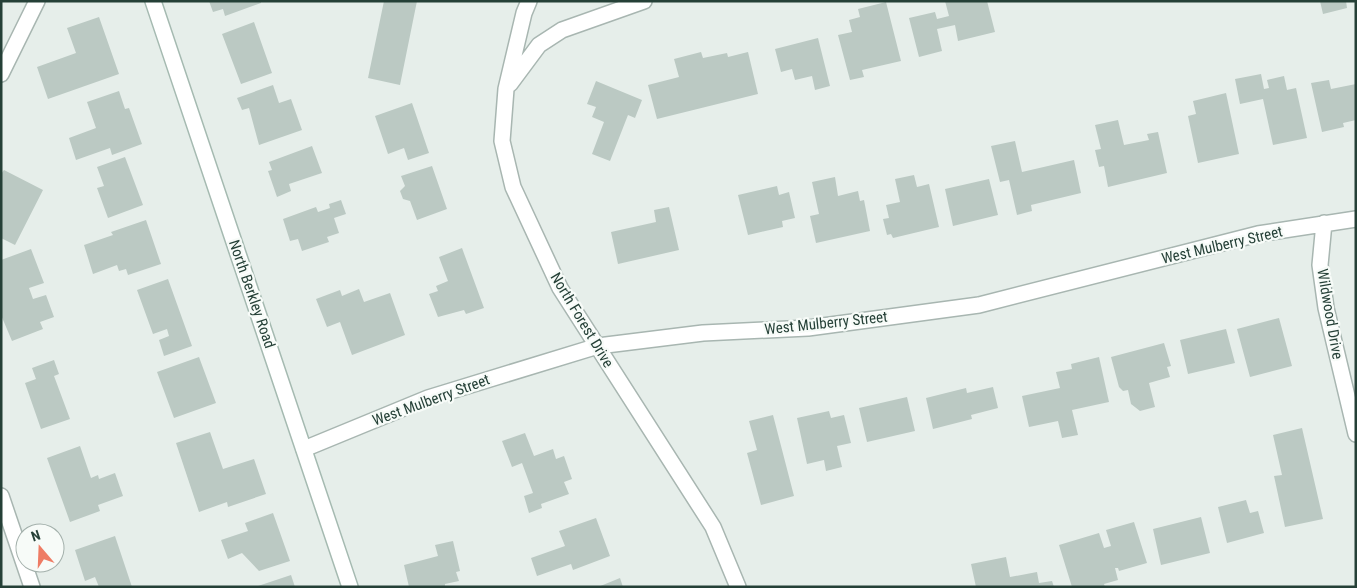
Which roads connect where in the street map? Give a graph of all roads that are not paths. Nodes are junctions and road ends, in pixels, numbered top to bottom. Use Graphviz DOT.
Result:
graph roads {
  1 [pos="37,1"];
  2 [pos="153,1"];
  3 [pos="530,1"];
  4 [pos="644,1"];
  5 [pos="1,74"];
  6 [pos="506,89"];
  7 [pos="1356,219"];
  8 [pos="1324,223"];
  9 [pos="598,346"];
  10 [pos="1356,434"];
  11 [pos="304,449"];
  12 [pos="1,496"];
  13 [pos="32,587"];
  14 [pos="350,587"];
  15 [pos="738,587"];
  1 -- 5 [label="street"];
  2 -- 11 [label="street, North Berkley Road"];
  3 -- 6 [label="street, North Forest Drive"];
  4 -- 6 [label="street"];
  6 -- 9 [label="street, North Forest Drive"];
  7 -- 8 [label="street, West Mulberry Street"];
  8 -- 9 [label="street, West Mulberry Street"];
  8 -- 10 [label="street, Wildwood Drive"];
  9 -- 11 [label="street, West Mulberry Street"];
  9 -- 15 [label="street, North Forest Drive"];
  11 -- 14 [label="street, North Berkley Road"];
  12 -- 13 [label="street"];
}
